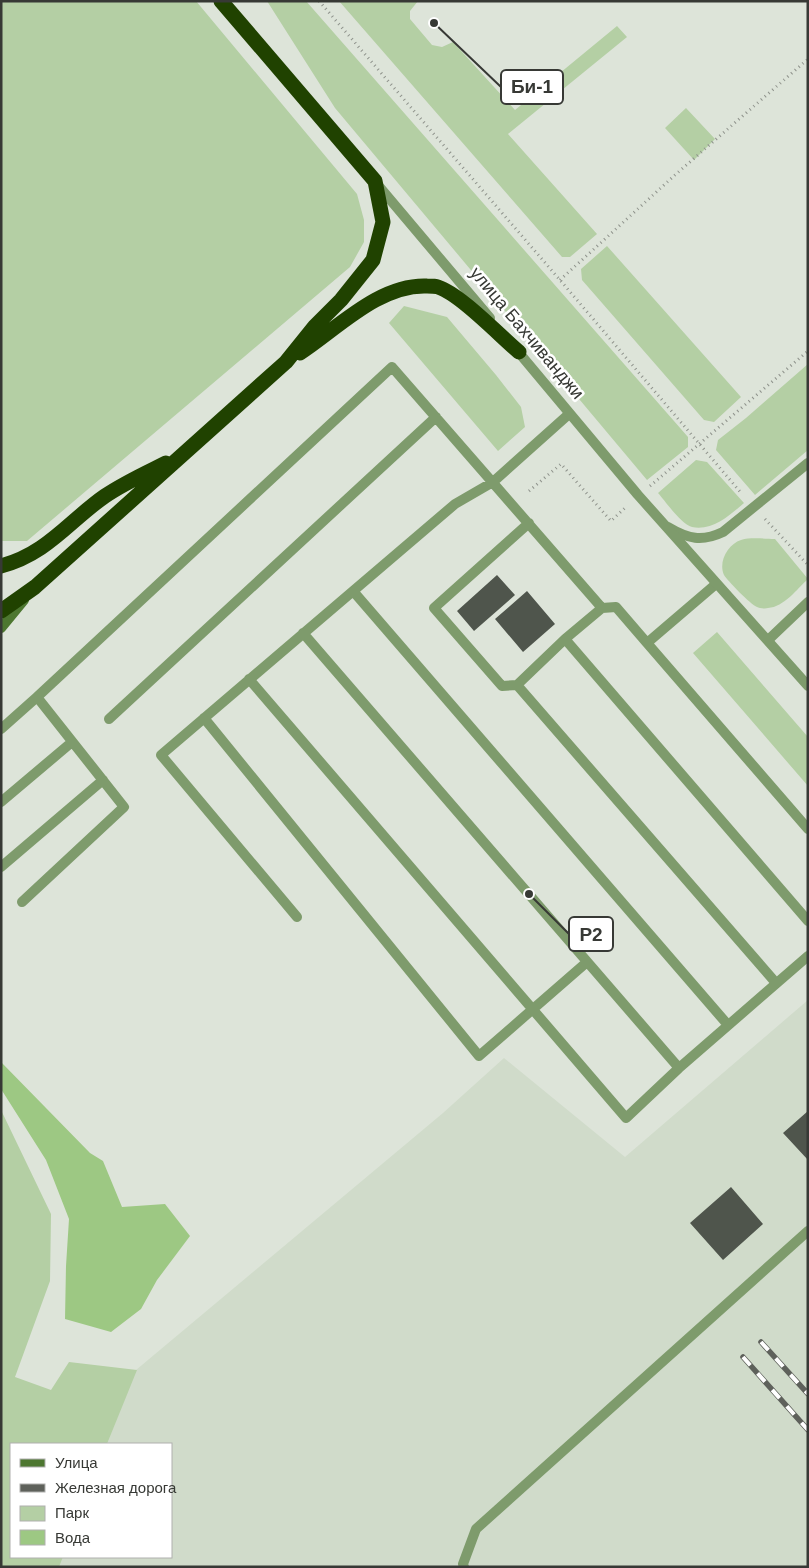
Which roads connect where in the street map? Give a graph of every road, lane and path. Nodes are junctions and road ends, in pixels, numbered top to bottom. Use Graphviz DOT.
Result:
graph roads {
  1 [pos="221,1"];
  2 [pos="319,1"];
  3 [pos="808,59"];
  4 [pos="375,181"];
  5 [pos="560,280"];
  6 [pos="808,351"];
  7 [pos="519,352"];
  8 [pos="286,362"];
  9 [pos="569,414"];
  10 [pos="436,417"];
  11 [pos="700,444"];
  12 [pos="180,457"];
  13 [pos="808,463"];
  14 [pos="493,482"];
  15 [pos="529,491"];
  16 [pos="638,496"];
  17 [pos="754,508"];
  18 [pos="529,523"];
  19 [pos="668,527"];
  20 [pos="808,565"];
  21 [pos="1,566"];
  22 [pos="716,584"];
  23 [pos="35,587"];
  24 [pos="353,591"];
  25 [pos="808,602"];
  26 [pos="602,608"];
  27 [pos="1,611"];
  28 [pos="1,628"];
  29 [pos="303,634"];
  30 [pos="565,639"];
  31 [pos="768,640"];
  32 [pos="647,643"];
  33 [pos="250,679"];
  34 [pos="517,685"];
  35 [pos="808,686"];
  36 [pos="36,697"];
  37 [pos="204,718"];
  38 [pos="109,719"];
  39 [pos="1,729"];
  40 [pos="72,742"];
  41 [pos="103,780"];
  42 [pos="1,802"];
  43 [pos="808,829"];
  44 [pos="1,867"];
  45 [pos="22,902"];
  46 [pos="297,917"];
  47 [pos="808,921"];
  48 [pos="808,956"];
  49 [pos="587,962"];
  50 [pos="776,983"];
  51 [pos="532,1009"];
  52 [pos="728,1025"];
  53 [pos="679,1068"];
  54 [pos="808,1231"];
  55 [pos="464,1567"];
  1 -- 4 [label="highway, улица Бахчиванджи"];
  2 -- 5 [label="path"];
  3 -- 5 [label="path"];
  4 -- 7 [label="street, улица Бахчиванджи"];
  4 -- 8 [label="highway"];
  5 -- 11 [label="path"];
  6 -- 11 [label="path"];
  7 -- 8 [label="highway"];
  7 -- 9 [label="street, улица Бахчиванджи"];
  8 -- 12 [label="highway"];
  9 -- 14 [label="street"];
  9 -- 16 [label="street, улица Бахчиванджи"];
  10 -- 14 [label="street"];
  10 -- 36 [label="street"];
  10 -- 38 [label="street"];
  11 -- 16 [label="path"];
  11 -- 17 [label="path"];
  12 -- 21 [label="highway"];
  12 -- 23 [label="highway"];
  13 -- 17 [label="street"];
  14 -- 18 [label="street"];
  14 -- 24 [label="street"];
  15 -- 16 [label="path"];
  16 -- 19 [label="street, улица Бахчиванджи"];
  17 -- 19 [label="street"];
  17 -- 20 [label="path"];
  18 -- 26 [label="street"];
  18 -- 34 [label="street"];
  19 -- 22 [label="street, улица Бахчиванджи"];
  22 -- 31 [label="street, улица Бахчиванджи"];
  22 -- 32 [label="street"];
  23 -- 27 [label="highway"];
  23 -- 28 [label="main road"];
  24 -- 29 [label="street"];
  24 -- 52 [label="street"];
  25 -- 31 [label="street"];
  26 -- 30 [label="street"];
  26 -- 32 [label="street"];
  29 -- 33 [label="street"];
  29 -- 49 [label="street"];
  30 -- 34 [label="street"];
  30 -- 47 [label="street"];
  31 -- 35 [label="street, улица Бахчиванджи"];
  32 -- 43 [label="street"];
  33 -- 37 [label="street"];
  33 -- 51 [label="street"];
  34 -- 50 [label="street"];
  36 -- 39 [label="street"];
  36 -- 40 [label="street"];
  37 -- 46 [label="street"];
  37 -- 51 [label="street"];
  40 -- 41 [label="street"];
  40 -- 42 [label="street"];
  41 -- 44 [label="street"];
  41 -- 45 [label="street"];
  48 -- 50 [label="street"];
  49 -- 51 [label="street"];
  49 -- 53 [label="street"];
  50 -- 52 [label="street"];
  51 -- 53 [label="street"];
  52 -- 53 [label="street"];
  54 -- 55 [label="street"];
}
